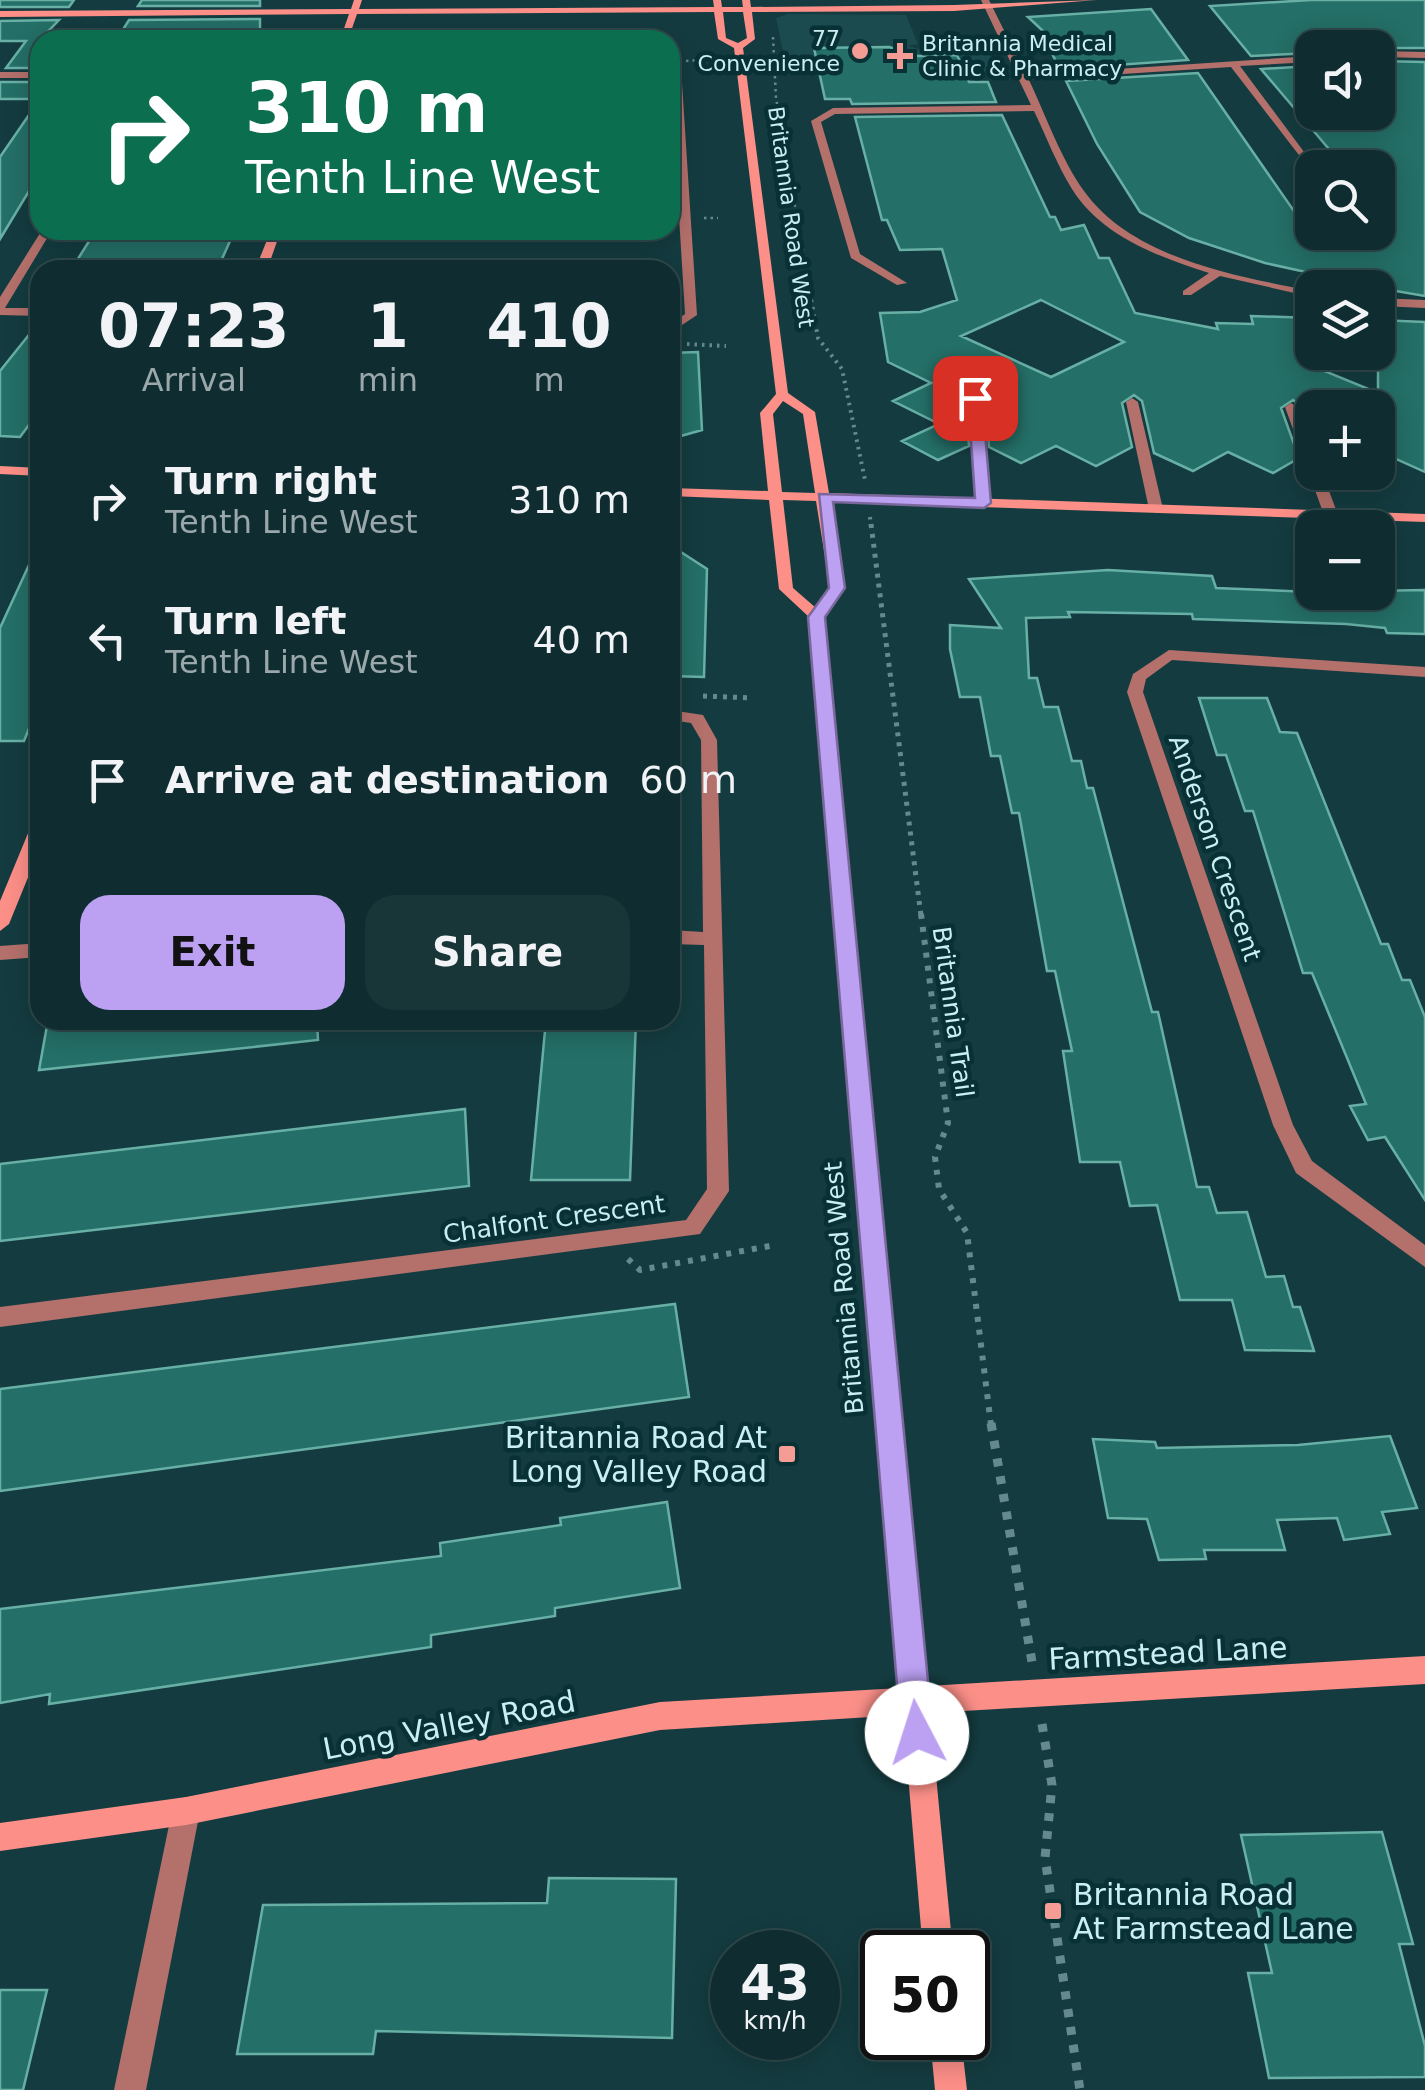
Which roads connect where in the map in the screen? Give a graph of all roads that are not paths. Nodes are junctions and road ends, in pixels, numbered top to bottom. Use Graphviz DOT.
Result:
graph roads {
  1 [pos="358,0"];
  2 [pos="1093,0"];
  3 [pos="718,3"];
  4 [pos="746,3"];
  5 [pos="987,3"];
  6 [pos="354,11"];
  7 [pos="0,14"];
  8 [pos="347,30"];
  9 [pos="738,46"];
  10 [pos="1395,55"];
  11 [pos="1425,56"];
  12 [pos="1295,60"];
  13 [pos="1234,64"];
  14 [pos="30,75"];
  15 [pos="0,76"];
  16 [pos="1024,78"];
  17 [pos="1037,108"];
  18 [pos="1297,150"];
  19 [pos="680,236"];
  20 [pos="41,240"];
  21 [pos="1220,272"];
  22 [pos="901,283"];
  23 [pos="1295,290"];
  24 [pos="1186,293"];
  25 [pos="1395,303"];
  26 [pos="1425,304"];
  27 [pos="0,309"];
  28 [pos="30,311"];
  29 [pos="680,323"];
  30 [pos="782,395"];
  31 [pos="975,398"];
  32 [pos="1132,402"];
  33 [pos="1290,406"];
  34 [pos="1295,419"];
  35 [pos="0,470"];
  36 [pos="30,472"];
  37 [pos="680,492"];
  38 [pos="775,496"];
  39 [pos="824,497"];
  40 [pos="984,503"];
  41 [pos="1156,510"];
  42 [pos="1295,514"];
  43 [pos="1395,517"];
  44 [pos="1425,518"];
  45 [pos="817,617"];
  46 [pos="1425,672"];
  47 [pos="680,716"];
  48 [pos="30,850"];
  49 [pos="0,924"];
  50 [pos="680,937"];
  51 [pos="711,939"];
  52 [pos="30,951"];
  53 [pos="0,953"];
  54 [pos="1425,1258"];
  55 [pos="0,1317"];
  56 [pos="1422,1678"];
  57 [pos="913,1698"];
  58 [pos="186,1810"];
  59 [pos="0,1837"];
  60 [pos="936,1930"];
  61 [pos="948,2060"];
  62 [pos="130,2090"];
  63 [pos="951,2090"];
  1 -- 6 [label="street"];
  2 -- 5 [label="street"];
  3 -- 4 [label="street"];
  3 -- 6 [label="street"];
  3 -- 9 [label="street, Britannia Road West"];
  4 -- 5 [label="street"];
  4 -- 9 [label="street, Britannia Road West"];
  5 -- 16 [label="street"];
  6 -- 7 [label="street"];
  6 -- 8 [label="street"];
  9 -- 30 [label="street, Britannia Road West"];
  10 -- 11 [label="street"];
  12 -- 13 [label="street"];
  13 -- 16 [label="street"];
  13 -- 18 [label="street"];
  14 -- 15 [label="street"];
  16 -- 17 [label="street"];
  17 -- 21 [label="street"];
  17 -- 22 [label="street"];
  19 -- 29 [label="street"];
  20 -- 27 [label="street"];
  21 -- 23 [label="street"];
  21 -- 24 [label="street"];
  25 -- 26 [label="street"];
  27 -- 28 [label="street"];
  30 -- 38 [label="street, Britannia Road West"];
  30 -- 39 [label="street, Britannia Road West"];
  31 -- 40 [label="street"];
  32 -- 41 [label="street"];
  33 -- 34 [label="street"];
  35 -- 36 [label="street"];
  37 -- 38 [label="street"];
  38 -- 39 [label="street"];
  38 -- 45 [label="street, Britannia Road West"];
  39 -- 40 [label="street"];
  39 -- 45 [label="street, Britannia Road West"];
  40 -- 41 [label="street"];
  41 -- 42 [label="street"];
  43 -- 44 [label="street"];
  45 -- 57 [label="street, Britannia Road West"];
  46 -- 54 [label="street, Anderson Crescent"];
  47 -- 51 [label="street, Chalfont Crescent"];
  48 -- 49 [label="street"];
  50 -- 51 [label="street"];
  51 -- 55 [label="street, Chalfont Crescent"];
  52 -- 53 [label="street"];
  56 -- 57 [label="street, Farmstead Lane"];
  57 -- 58 [label="street, Long Valley Road"];
  57 -- 60 [label="street, Britannia Road West"];
  58 -- 59 [label="street, Long Valley Road"];
  58 -- 62 [label="street"];
  61 -- 63 [label="street"];
}
